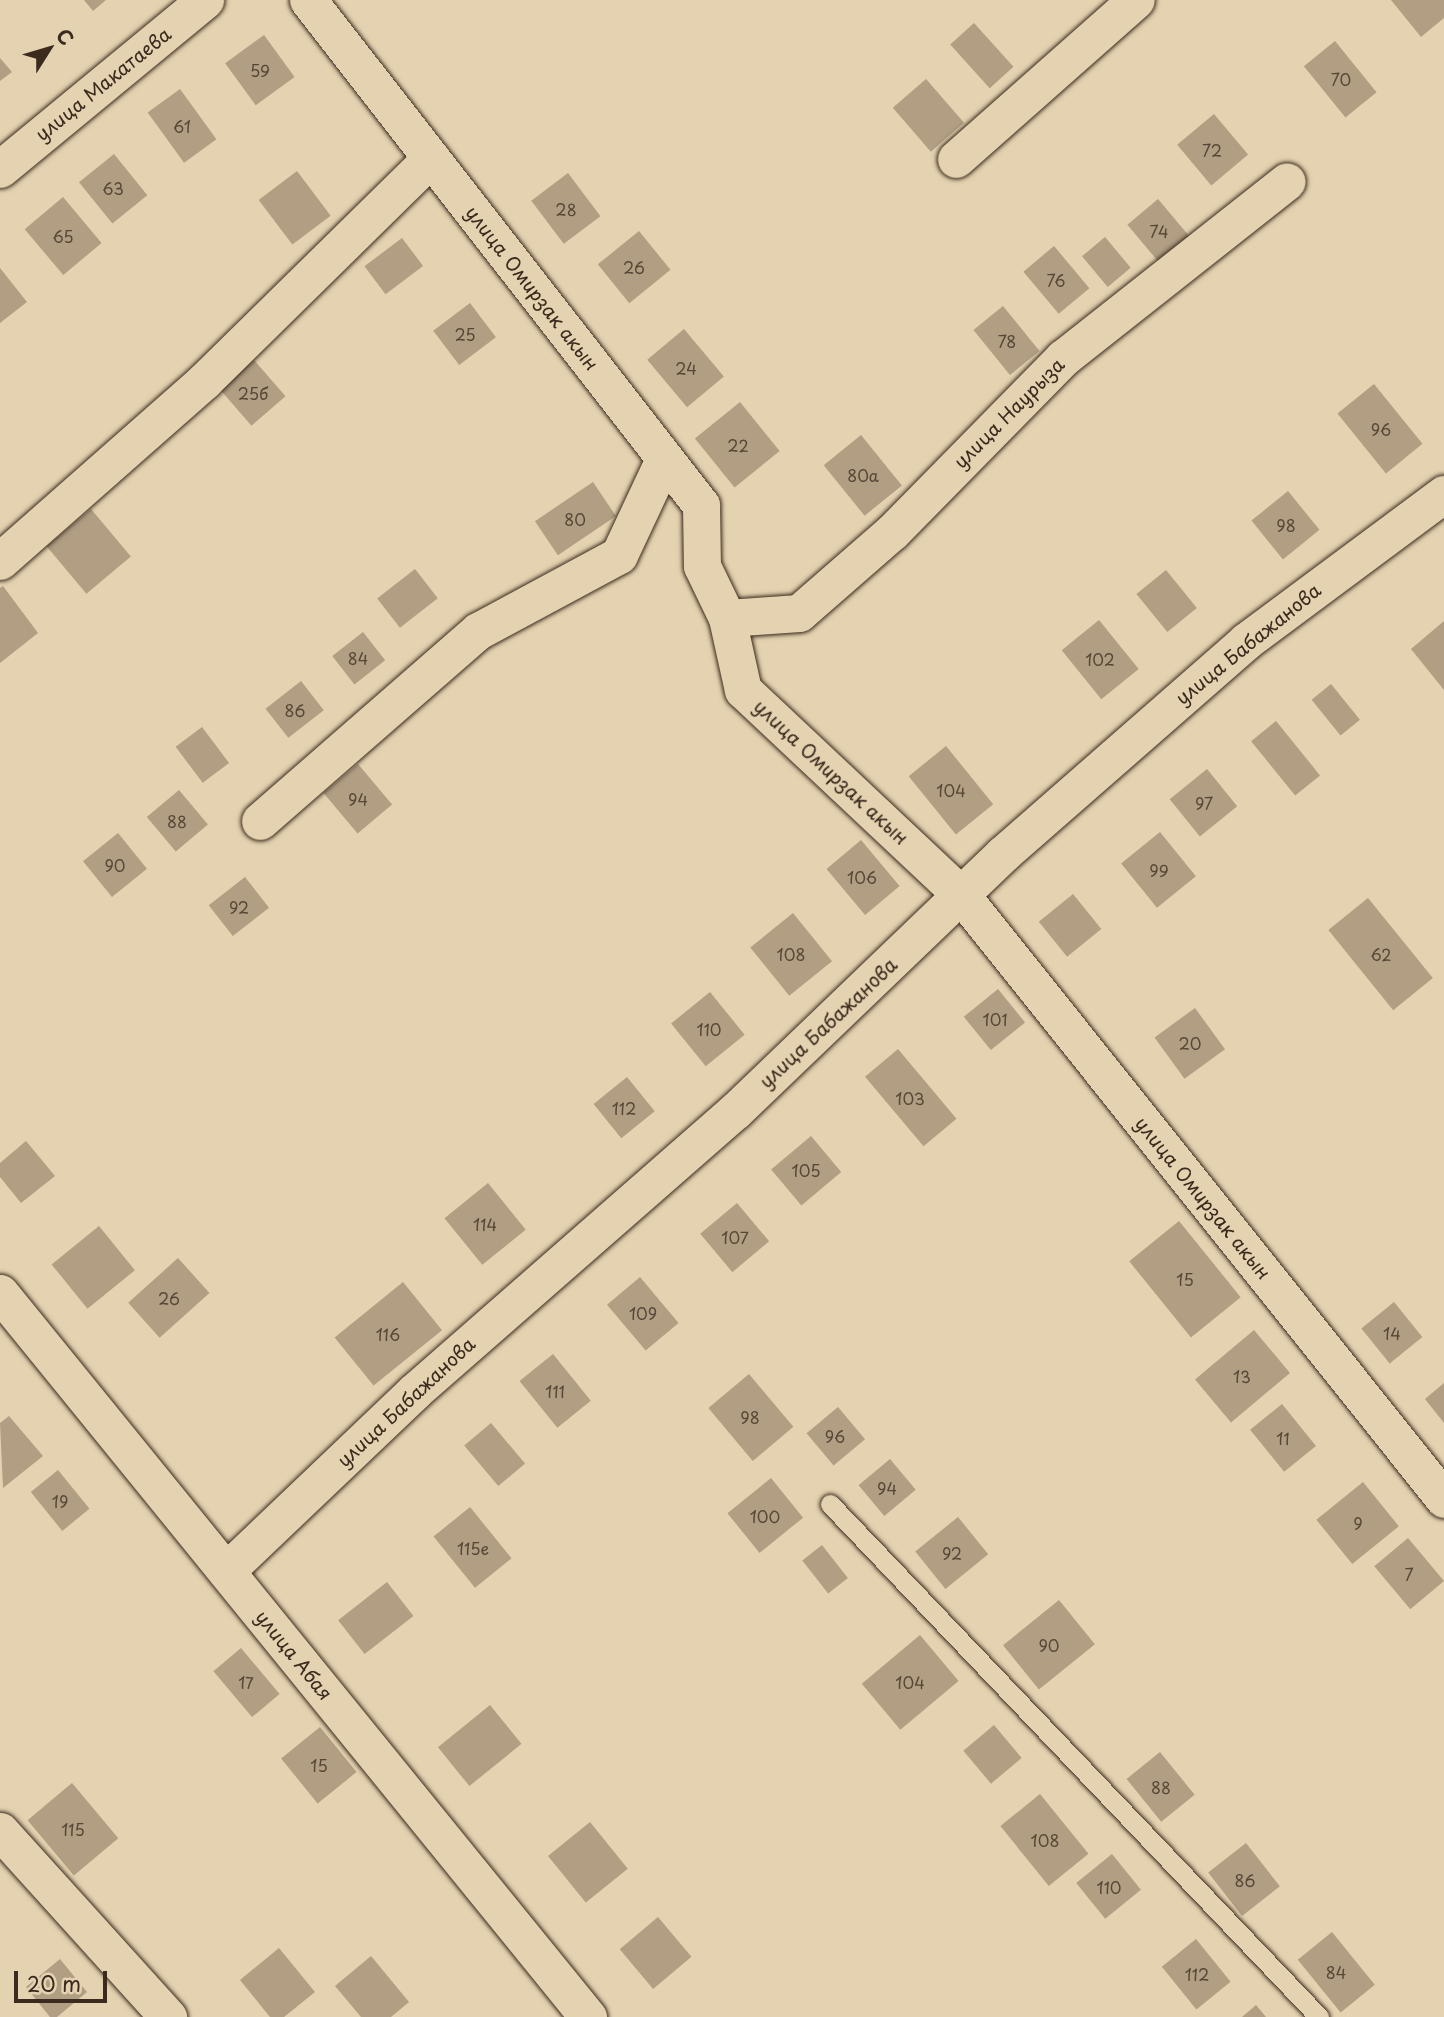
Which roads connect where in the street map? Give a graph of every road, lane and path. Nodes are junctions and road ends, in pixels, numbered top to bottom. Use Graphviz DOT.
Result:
graph roads {
  1 [pos="205,0"];
  2 [pos="308,0"];
  3 [pos="1136,0"];
  4 [pos="431,158"];
  5 [pos="956,159"];
  6 [pos="0,169"];
  7 [pos="1287,181"];
  8 [pos="664,459"];
  9 [pos="1439,505"];
  10 [pos="0,561"];
  11 [pos="727,618"];
  12 [pos="260,821"];
  13 [pos="962,896"];
  14 [pos="0,1293"];
  15 [pos="1444,1499"];
  16 [pos="830,1504"];
  17 [pos="226,1571"];
  18 [pos="0,1831"];
  19 [pos="168,2017"];
  20 [pos="588,2017"];
  21 [pos="1319,2017"];
  1 -- 6 [label="street, улица Макатаева"];
  2 -- 4 [label="street, улица Омирзак акын"];
  3 -- 5 [label="street"];
  4 -- 8 [label="street, улица Омирзак акын"];
  4 -- 10 [label="street"];
  7 -- 11 [label="street, улица Наурыза"];
  8 -- 11 [label="street, улица Омирзак акын"];
  8 -- 12 [label="street"];
  9 -- 13 [label="street, улица Бабажанова"];
  11 -- 13 [label="street, улица Омирзак акын"];
  13 -- 15 [label="street, улица Омирзак акын"];
  13 -- 17 [label="street, улица Бабажанова"];
  14 -- 17 [label="street, улица Абая"];
  16 -- 21 [label="lane"];
  17 -- 20 [label="street, улица Абая"];
  18 -- 19 [label="street"];
}
